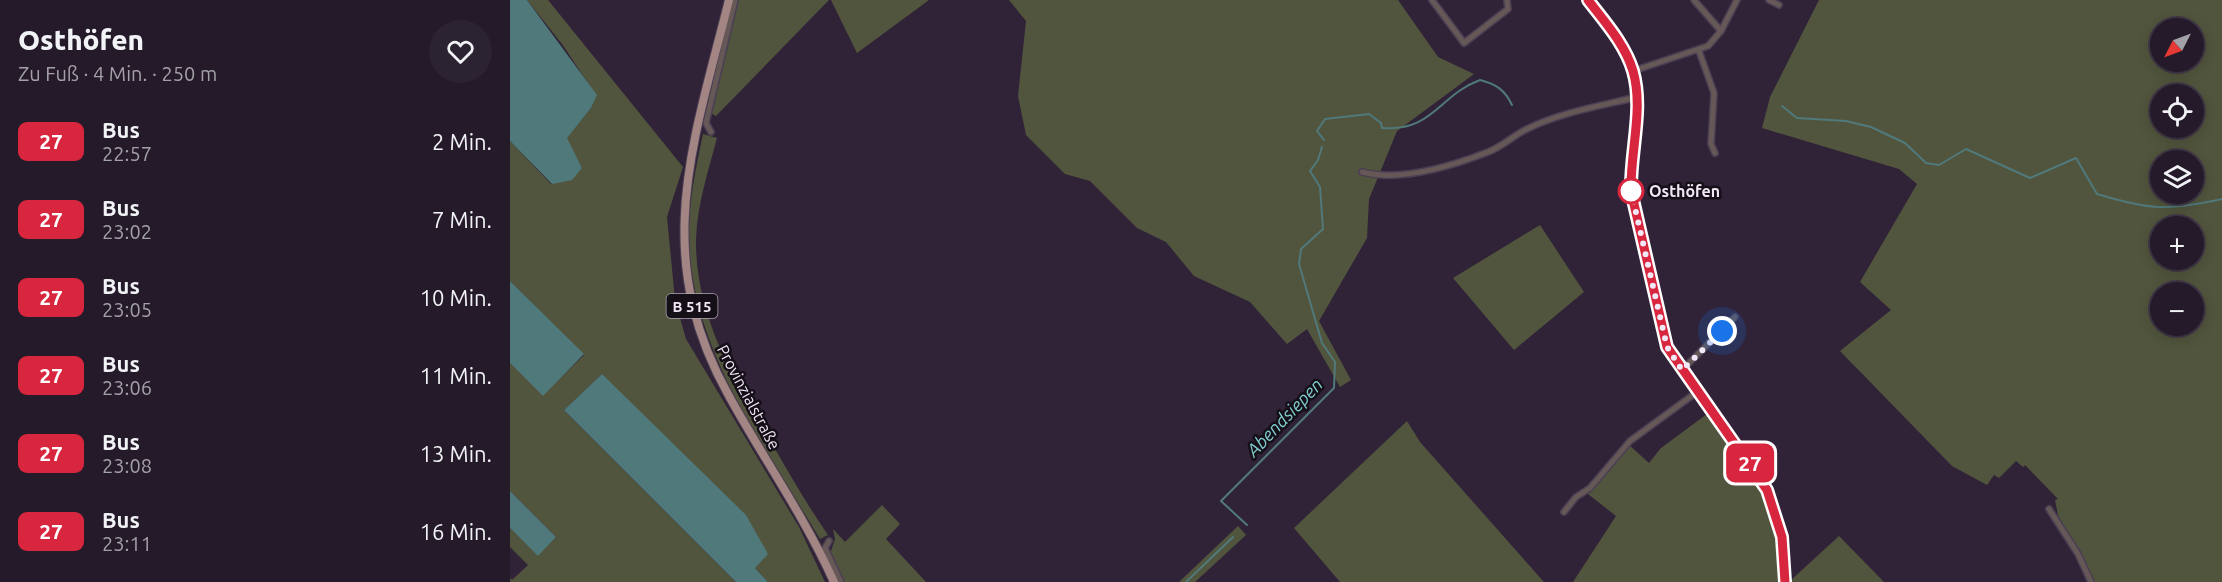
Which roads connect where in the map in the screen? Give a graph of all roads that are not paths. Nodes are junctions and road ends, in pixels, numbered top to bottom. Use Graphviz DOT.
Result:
graph roads {
  1 [pos="729,0"];
  2 [pos="735,0"];
  3 [pos="1432,0"];
  4 [pos="1507,0"];
  5 [pos="1588,0"];
  6 [pos="1694,0"];
  7 [pos="1737,0"];
  8 [pos="1769,0"];
  9 [pos="1779,5"];
  10 [pos="1721,30"];
  11 [pos="1699,51"];
  12 [pos="1633,70"];
  13 [pos="1637,97"];
  14 [pos="711,132"];
  15 [pos="1715,153"];
  16 [pos="1362,172"];
  17 [pos="1735,317"];
  18 [pos="1682,370"];
  19 [pos="1697,392"];
  20 [pos="2049,509"];
  21 [pos="1564,512"];
  22 [pos="829,541"];
  23 [pos="834,582"];
  24 [pos="840,582"];
  25 [pos="1785,582"];
  26 [pos="2091,582"];
  1 -- 23 [label="main road, Provinzialstraße / B 515"];
  2 -- 14 [label="street"];
  3 -- 4 [label="street"];
  5 -- 12 [label="street"];
  6 -- 10 [label="street"];
  7 -- 10 [label="street"];
  8 -- 9 [label="street"];
  10 -- 11 [label="street"];
  11 -- 12 [label="street"];
  11 -- 15 [label="street"];
  12 -- 13 [label="street"];
  13 -- 16 [label="street"];
  13 -- 18 [label="street"];
  17 -- 18 [label="street"];
  18 -- 19 [label="street"];
  19 -- 21 [label="street"];
  19 -- 25 [label="street"];
  20 -- 26 [label="street"];
  22 -- 24 [label="street"];
}
